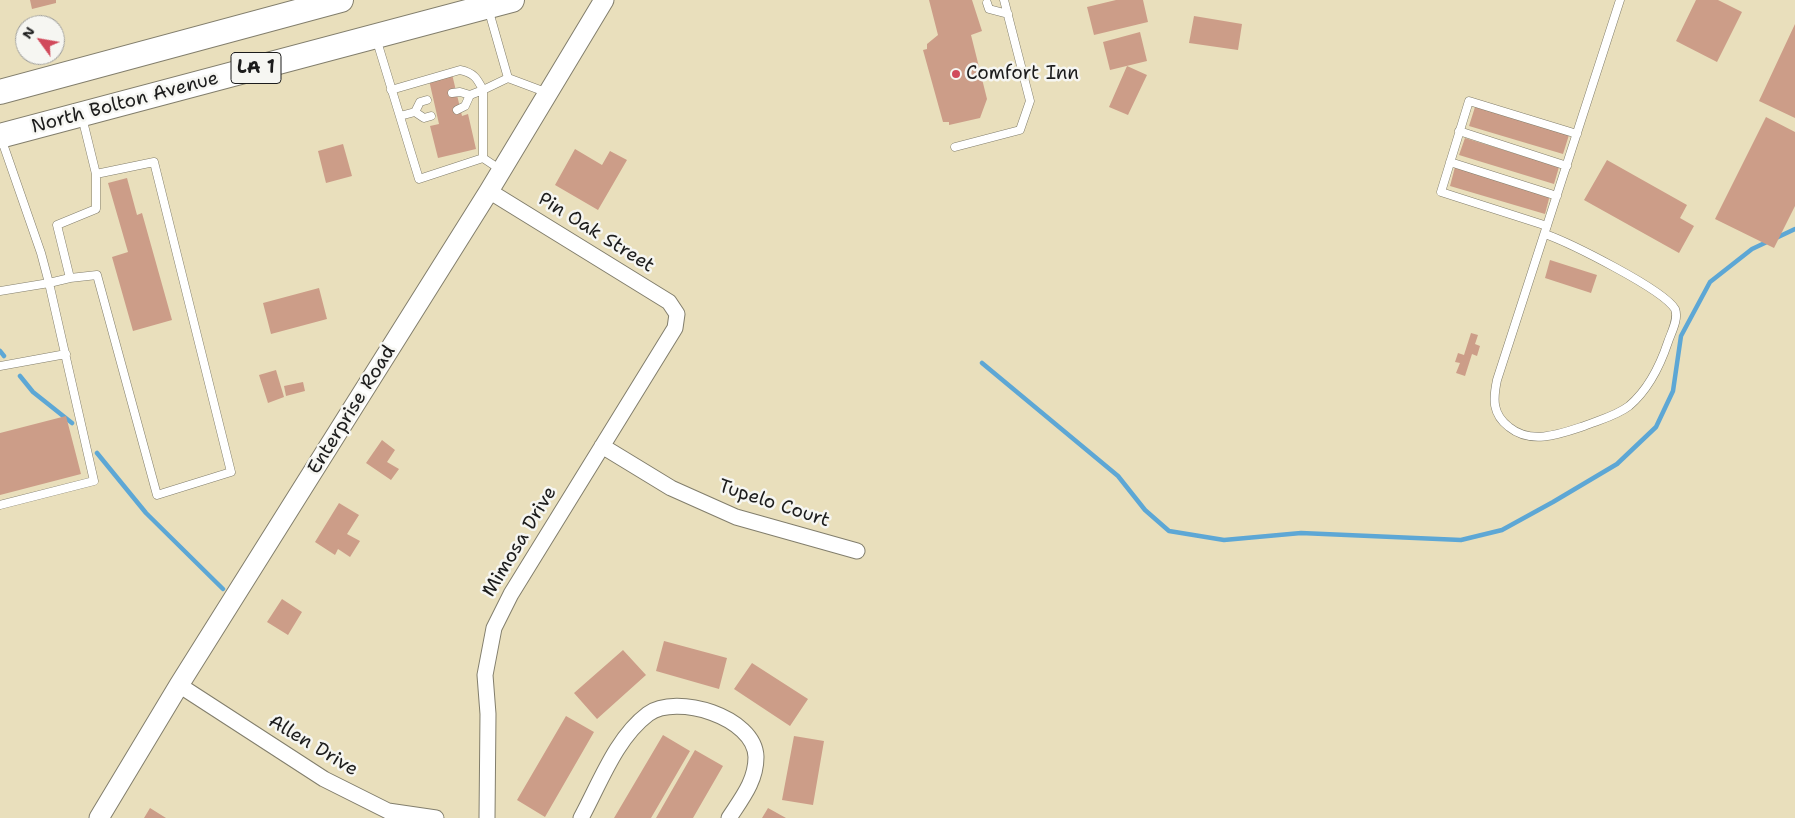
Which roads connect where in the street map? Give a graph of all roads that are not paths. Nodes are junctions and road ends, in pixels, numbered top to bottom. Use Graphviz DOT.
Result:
graph roads {
  1 [pos="341,0"];
  2 [pos="512,0"];
  3 [pos="604,0"];
  4 [pos="1004,0"];
  5 [pos="1620,0"];
  6 [pos="318,3"];
  7 [pos="987,3"];
  8 [pos="488,6"];
  9 [pos="1008,14"];
  10 [pos="375,36"];
  11 [pos="508,78"];
  12 [pos="392,90"];
  13 [pos="483,90"];
  14 [pos="0,92"];
  15 [pos="548,92"];
  16 [pos="452,93"];
  17 [pos="470,95"];
  18 [pos="427,100"];
  19 [pos="457,110"];
  20 [pos="415,112"];
  21 [pos="81,115"];
  22 [pos="400,116"];
  23 [pos="431,116"];
  24 [pos="1459,131"];
  25 [pos="1577,134"];
  26 [pos="0,136"];
  27 [pos="955,147"];
  28 [pos="483,158"];
  29 [pos="1450,162"];
  30 [pos="1567,166"];
  31 [pos="502,171"];
  32 [pos="96,174"];
  33 [pos="489,191"];
  34 [pos="1557,196"];
  35 [pos="1546,230"];
  36 [pos="70,278"];
  37 [pos="49,283"];
  38 [pos="0,291"];
  39 [pos="677,314"];
  40 [pos="66,354"];
  41 [pos="0,366"];
  42 [pos="602,446"];
  43 [pos="0,505"];
  44 [pos="857,551"];
  45 [pos="179,685"];
  46 [pos="101,817"];
  47 [pos="436,818"];
  48 [pos="487,818"];
  49 [pos="581,818"];
  50 [pos="729,818"];
  1 -- 6 [label="main road, LA 1"];
  2 -- 8 [label="main road, North Bolton Avenue / LA 1"];
  3 -- 15 [label="street, Enterprise Road"];
  4 -- 9 [label="lane"];
  5 -- 25 [label="lane"];
  6 -- 14 [label="main road, LA 1"];
  7 -- 9 [label="lane"];
  8 -- 10 [label="main road, North Bolton Avenue / LA 1"];
  8 -- 11 [label="lane"];
  9 -- 27 [label="lane"];
  10 -- 12 [label="lane"];
  10 -- 21 [label="main road, North Bolton Avenue / LA 1"];
  11 -- 13 [label="lane"];
  11 -- 15 [label="lane"];
  12 -- 13 [label="lane"];
  12 -- 22 [label="lane"];
  13 -- 17 [label="lane"];
  13 -- 28 [label="lane"];
  15 -- 31 [label="street, Enterprise Road"];
  16 -- 17 [label="lane"];
  17 -- 19 [label="lane"];
  18 -- 20 [label="lane"];
  20 -- 22 [label="lane"];
  20 -- 23 [label="lane"];
  21 -- 26 [label="main road, North Bolton Avenue / LA 1"];
  21 -- 32 [label="lane"];
  22 -- 28 [label="lane"];
  24 -- 25 [label="lane"];
  24 -- 29 [label="lane"];
  24 -- 30 [label="lane"];
  25 -- 30 [label="lane"];
  26 -- 37 [label="lane"];
  28 -- 31 [label="lane"];
  29 -- 34 [label="lane"];
  29 -- 35 [label="lane"];
  30 -- 34 [label="lane"];
  31 -- 33 [label="street, Enterprise Road"];
  32 -- 36 [label="lane"];
  32 -- 36 [label="lane"];
  33 -- 39 [label="street, Pin Oak Street"];
  33 -- 45 [label="street, Enterprise Road"];
  34 -- 35 [label="lane"];
  35 -- 35 [label="lane"];
  36 -- 37 [label="lane"];
  37 -- 38 [label="lane"];
  37 -- 40 [label="lane"];
  39 -- 42 [label="street, Mimosa Drive"];
  40 -- 41 [label="lane"];
  40 -- 43 [label="lane"];
  42 -- 44 [label="street, Tupelo Court"];
  42 -- 48 [label="street, Mimosa Drive"];
  45 -- 46 [label="street, Enterprise Road"];
  45 -- 47 [label="street, Allen Drive"];
  49 -- 50 [label="street"];
}
